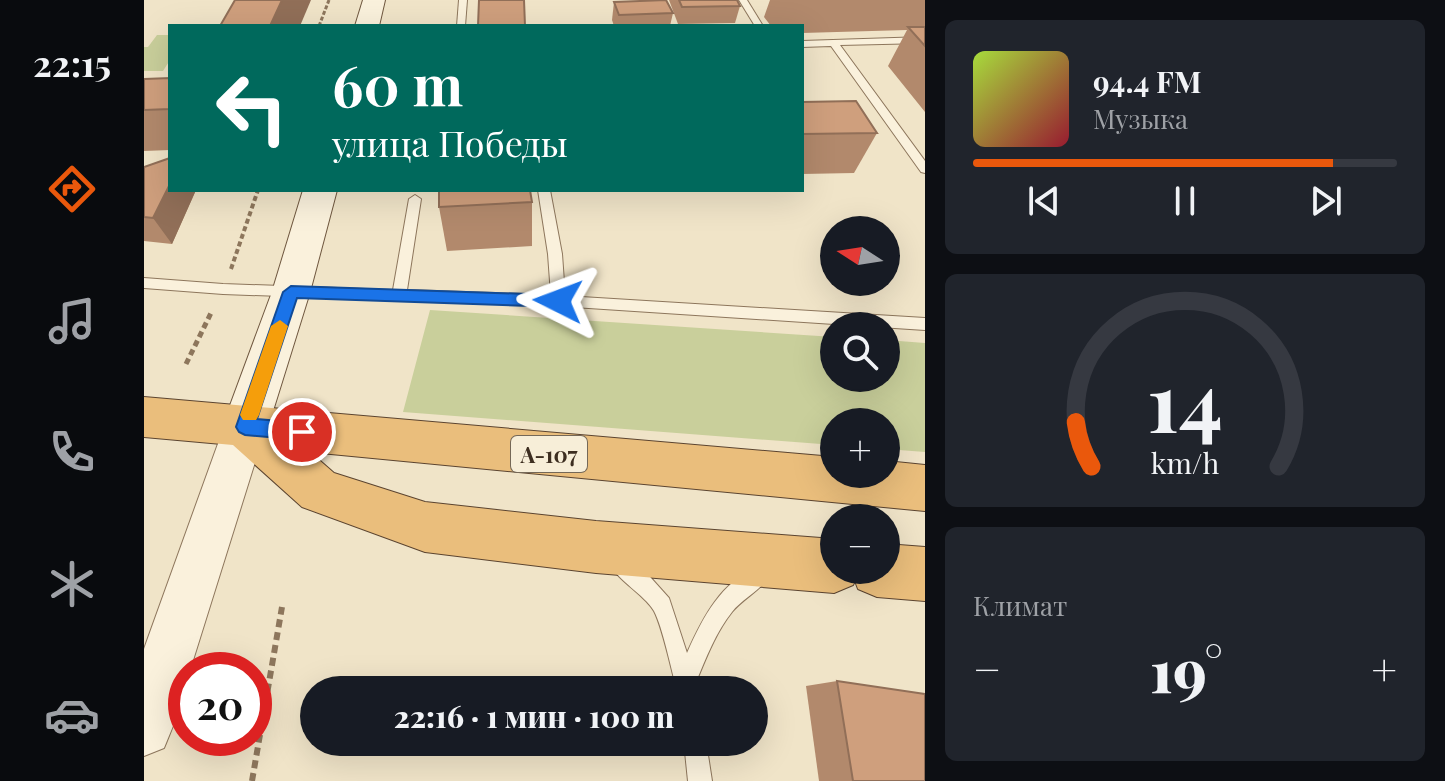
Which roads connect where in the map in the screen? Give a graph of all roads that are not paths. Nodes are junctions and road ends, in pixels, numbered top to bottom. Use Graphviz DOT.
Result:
graph roads {
  1 [pos="374,0"];
  2 [pos="463,0"];
  3 [pos="743,0"];
  4 [pos="368,24"];
  5 [pos="461,24"];
  6 [pos="758,24"];
  7 [pos="925,40"];
  8 [pos="834,43"];
  9 [pos="804,44"];
  10 [pos="876,122"];
  11 [pos="891,122"];
  12 [pos="925,169"];
  13 [pos="319,192"];
  14 [pos="544,192"];
  15 [pos="415,199"];
  16 [pos="144,283"];
  17 [pos="291,292"];
  18 [pos="399,295"];
  19 [pos="558,301"];
  20 [pos="925,324"];
  21 [pos="144,417"];
  22 [pos="245,427"];
  23 [pos="925,488"];
  24 [pos="596,547"];
  25 [pos="811,564"];
  26 [pos="900,572"];
  27 [pos="925,574"];
  28 [pos="684,676"];
  29 [pos="690,676"];
  30 [pos="144,728"];
  31 [pos="697,756"];
  32 [pos="700,781"];
  1 -- 4 [label="main road"];
  2 -- 5 [label="lane"];
  3 -- 6 [label="lane"];
  7 -- 8 [label="lane"];
  8 -- 9 [label="lane"];
  8 -- 11 [label="lane"];
  10 -- 11 [label="lane"];
  11 -- 12 [label="lane"];
  13 -- 17 [label="main road"];
  14 -- 19 [label="lane"];
  15 -- 18 [label="lane"];
  16 -- 17 [label="lane"];
  17 -- 18 [label="lane"];
  17 -- 22 [label="main road"];
  18 -- 19 [label="lane"];
  19 -- 20 [label="lane"];
  21 -- 22 [label="highway, А-107"];
  22 -- 23 [label="highway, А-107"];
  22 -- 24 [label="highway"];
  22 -- 30 [label="street"];
  24 -- 25 [label="highway"];
  24 -- 28 [label="lane"];
  25 -- 29 [label="lane"];
  26 -- 27 [label="highway"];
  31 -- 32 [label="lane"];
}
